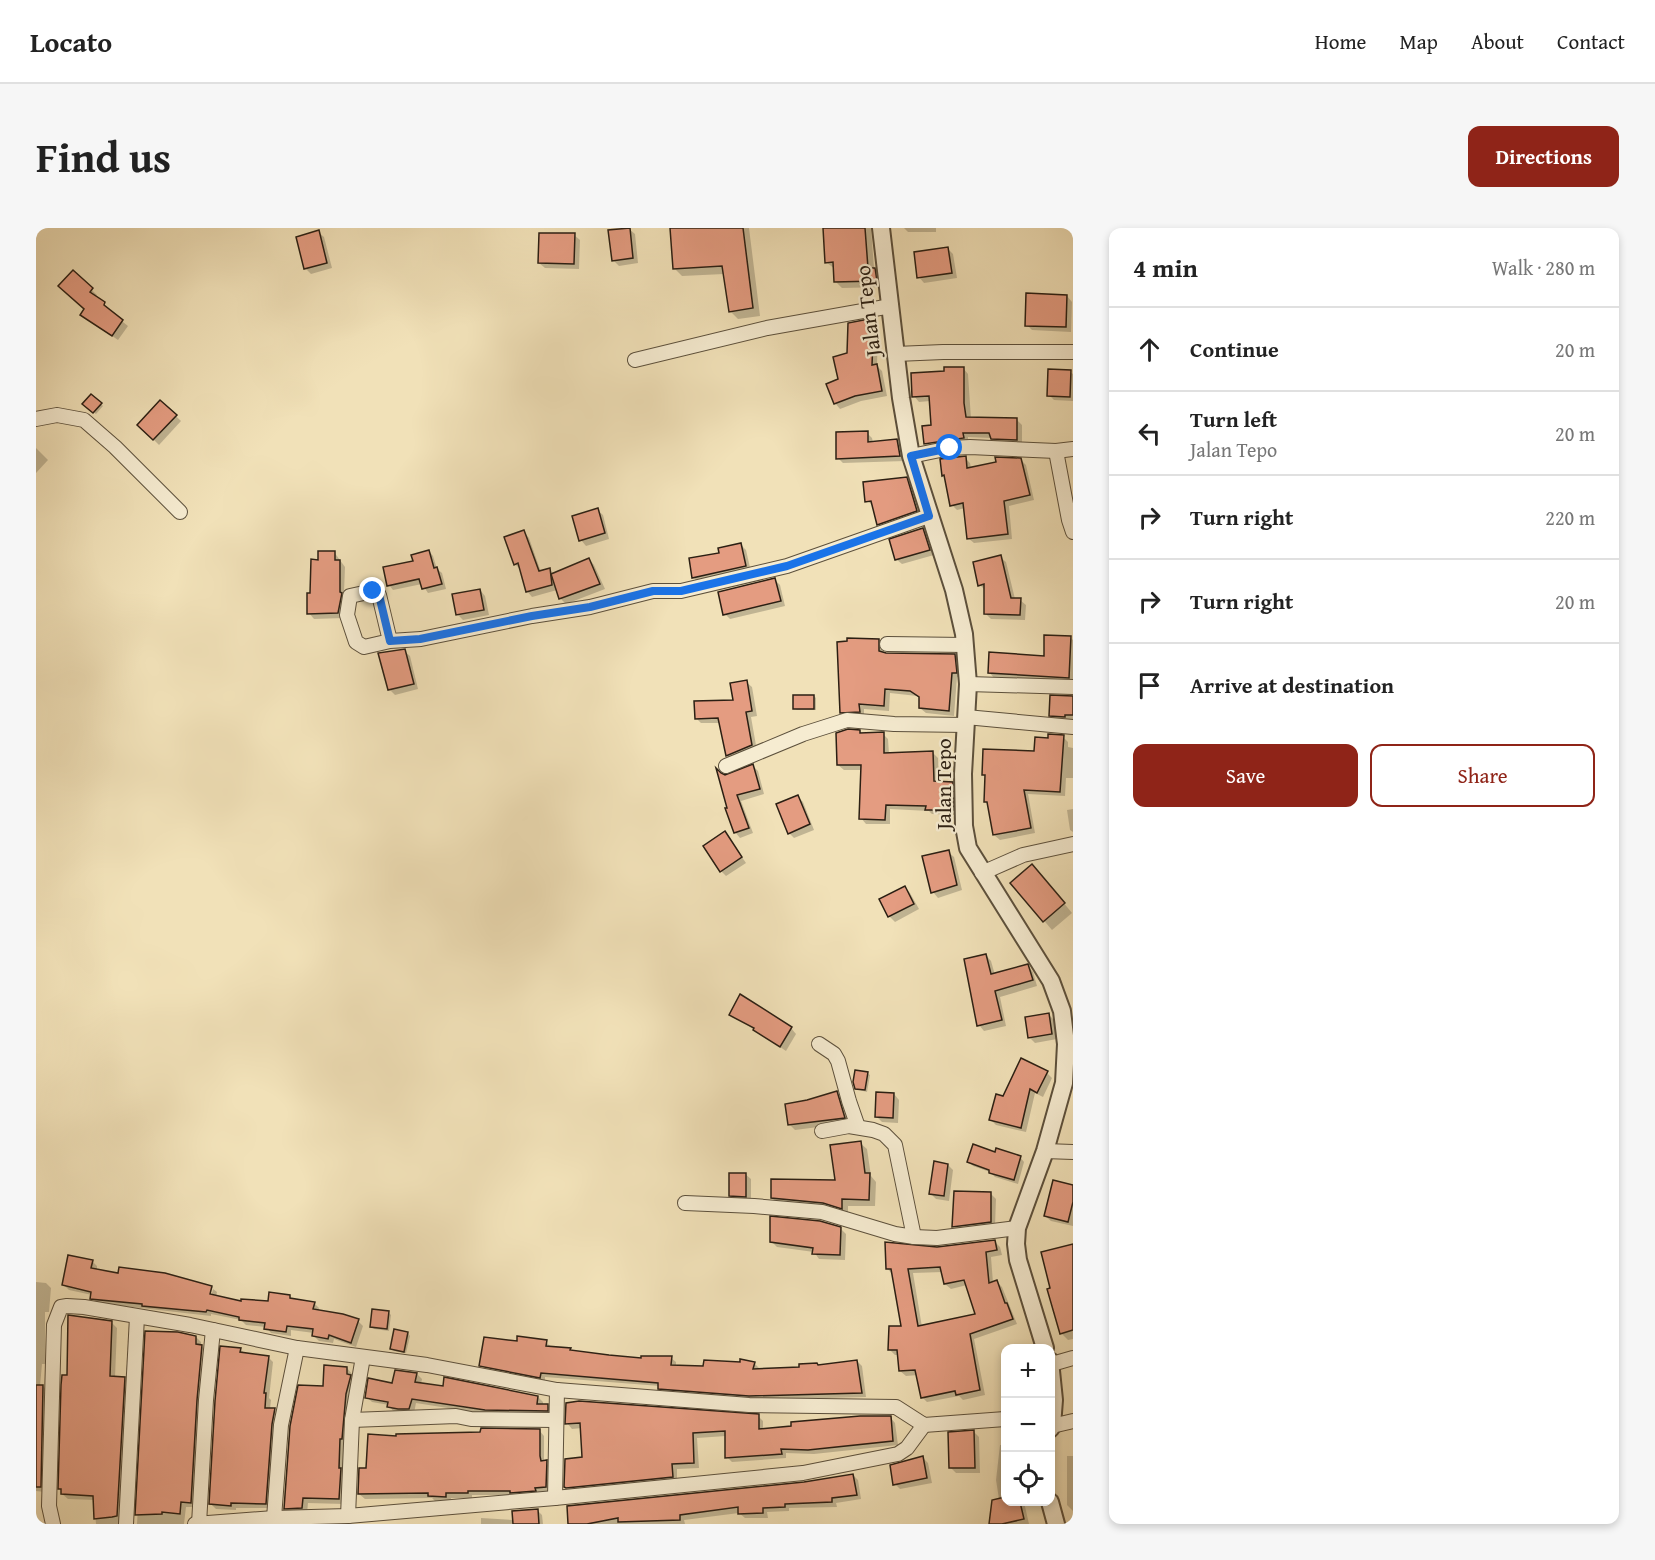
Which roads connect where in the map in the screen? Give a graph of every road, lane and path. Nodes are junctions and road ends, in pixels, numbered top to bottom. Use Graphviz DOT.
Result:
graph roads {
  1 [pos="880,228"];
  2 [pos="891,306"];
  3 [pos="1073,352"];
  4 [pos="896,354"];
  5 [pos="635,360"];
  6 [pos="36,419"];
  7 [pos="1073,448"];
  8 [pos="1056,451"];
  9 [pos="911,456"];
  10 [pos="180,512"];
  11 [pos="929,516"];
  12 [pos="1073,532"];
  13 [pos="390,641"];
  14 [pos="887,644"];
  15 [pos="965,645"];
  16 [pos="968,684"];
  17 [pos="1073,687"];
  18 [pos="966,721"];
  19 [pos="1073,728"];
  20 [pos="726,766"];
  21 [pos="1073,844"];
  22 [pos="982,873"];
  23 [pos="819,1044"];
  24 [pos="858,1127"];
  25 [pos="822,1131"];
  26 [pos="1046,1151"];
  27 [pos="1073,1152"];
  28 [pos="685,1203"];
  29 [pos="1017,1228"];
  30 [pos="914,1237"];
  31 [pos="137,1317"];
  32 [pos="213,1330"];
  33 [pos="1044,1344"];
  34 [pos="297,1348"];
  35 [pos="363,1357"];
  36 [pos="1073,1358"];
  37 [pos="1055,1362"];
  38 [pos="557,1390"];
  39 [pos="1001,1419"];
  40 [pos="352,1420"];
  41 [pos="555,1420"];
  42 [pos="1073,1421"];
  43 [pos="924,1425"];
  44 [pos="1055,1426"];
  45 [pos="555,1498"];
  46 [pos="43,1506"];
  47 [pos="1051,1506"];
  48 [pos="348,1516"];
  49 [pos="274,1518"];
  50 [pos="53,1524"];
  51 [pos="126,1524"];
  52 [pos="197,1524"];
  53 [pos="1056,1524"];
  1 -- 2 [label="street, Jalan Tepo"];
  2 -- 4 [label="street, Jalan Tepo"];
  2 -- 5 [label="street"];
  3 -- 4 [label="street"];
  4 -- 9 [label="street, Jalan Tepo"];
  6 -- 10 [label="street"];
  7 -- 8 [label="street"];
  8 -- 9 [label="street"];
  8 -- 12 [label="street"];
  9 -- 11 [label="street, Jalan Tepo"];
  11 -- 13 [label="street"];
  11 -- 15 [label="street, Jalan Tepo"];
  14 -- 15 [label="street"];
  15 -- 16 [label="street, Jalan Tepo"];
  16 -- 17 [label="street"];
  16 -- 18 [label="street, Jalan Tepo"];
  18 -- 19 [label="street"];
  18 -- 20 [label="street"];
  18 -- 22 [label="street, Jalan Tepo"];
  21 -- 22 [label="street"];
  22 -- 26 [label="street, Jalan Tepo"];
  23 -- 24 [label="street"];
  24 -- 25 [label="street"];
  24 -- 30 [label="street"];
  26 -- 27 [label="street"];
  26 -- 29 [label="street, Jalan Tepo"];
  28 -- 30 [label="street"];
  29 -- 30 [label="street"];
  29 -- 33 [label="street, Jalan Tepo"];
  31 -- 32 [label="street"];
  31 -- 46 [label="street"];
  31 -- 51 [label="street"];
  32 -- 34 [label="street"];
  32 -- 52 [label="street"];
  34 -- 35 [label="street"];
  34 -- 49 [label="street"];
  35 -- 38 [label="street"];
  35 -- 40 [label="street"];
  36 -- 37 [label="street"];
  38 -- 41 [label="street"];
  38 -- 43 [label="street"];
  39 -- 43 [label="street"];
  40 -- 41 [label="street"];
  40 -- 48 [label="street"];
  41 -- 45 [label="street"];
  42 -- 44 [label="street"];
  43 -- 45 [label="street"];
  45 -- 48 [label="street"];
  46 -- 50 [label="street"];
  47 -- 53 [label="street"];
  48 -- 49 [label="street"];
  49 -- 52 [label="street"];
}
